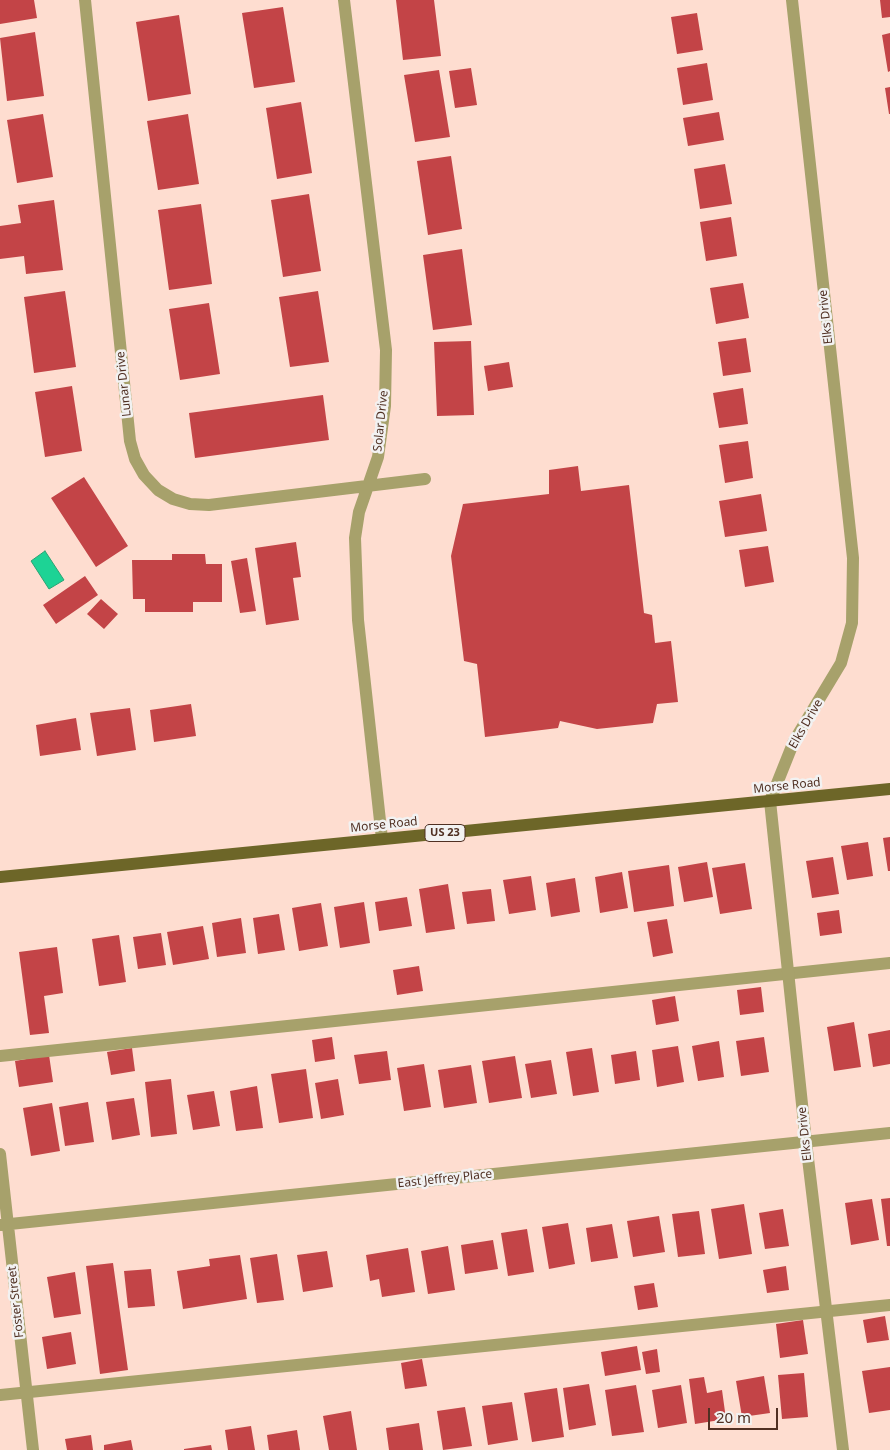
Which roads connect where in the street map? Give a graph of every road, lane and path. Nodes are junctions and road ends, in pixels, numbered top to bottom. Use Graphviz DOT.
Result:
graph roads {
  1 [pos="85,0"];
  2 [pos="344,0"];
  3 [pos="792,0"];
  4 [pos="425,479"];
  5 [pos="368,486"];
  6 [pos="890,789"];
  7 [pos="770,801"];
  8 [pos="382,839"];
  9 [pos="0,877"];
  10 [pos="890,963"];
  11 [pos="787,974"];
  12 [pos="0,1056"];
  13 [pos="890,1133"];
  14 [pos="806,1142"];
  15 [pos="0,1154"];
  16 [pos="4,1225"];
  17 [pos="890,1305"];
  18 [pos="826,1311"];
  19 [pos="26,1392"];
  20 [pos="0,1395"];
  21 [pos="33,1450"];
  22 [pos="842,1450"];
  1 -- 5 [label="street, Lunar Drive"];
  2 -- 5 [label="street, Solar Drive"];
  3 -- 7 [label="street, Elks Drive"];
  4 -- 5 [label="street, Lunar Drive"];
  5 -- 8 [label="street, Solar Drive"];
  6 -- 7 [label="main road, Morse Road / US 23"];
  7 -- 8 [label="main road, Morse Road / US 23"];
  7 -- 11 [label="street, Elks Drive"];
  8 -- 9 [label="main road, Morse Road / US 23"];
  10 -- 11 [label="street"];
  11 -- 12 [label="street"];
  11 -- 14 [label="street, Elks Drive"];
  13 -- 14 [label="street, East Jeffrey Place"];
  14 -- 16 [label="street, East Jeffrey Place"];
  14 -- 18 [label="street, Elks Drive"];
  15 -- 16 [label="street, Foster Street"];
  16 -- 19 [label="street, Foster Street"];
  17 -- 18 [label="street"];
  18 -- 19 [label="street"];
  18 -- 22 [label="street, Elks Drive"];
  19 -- 20 [label="street"];
  19 -- 21 [label="street, Foster Street"];
}
